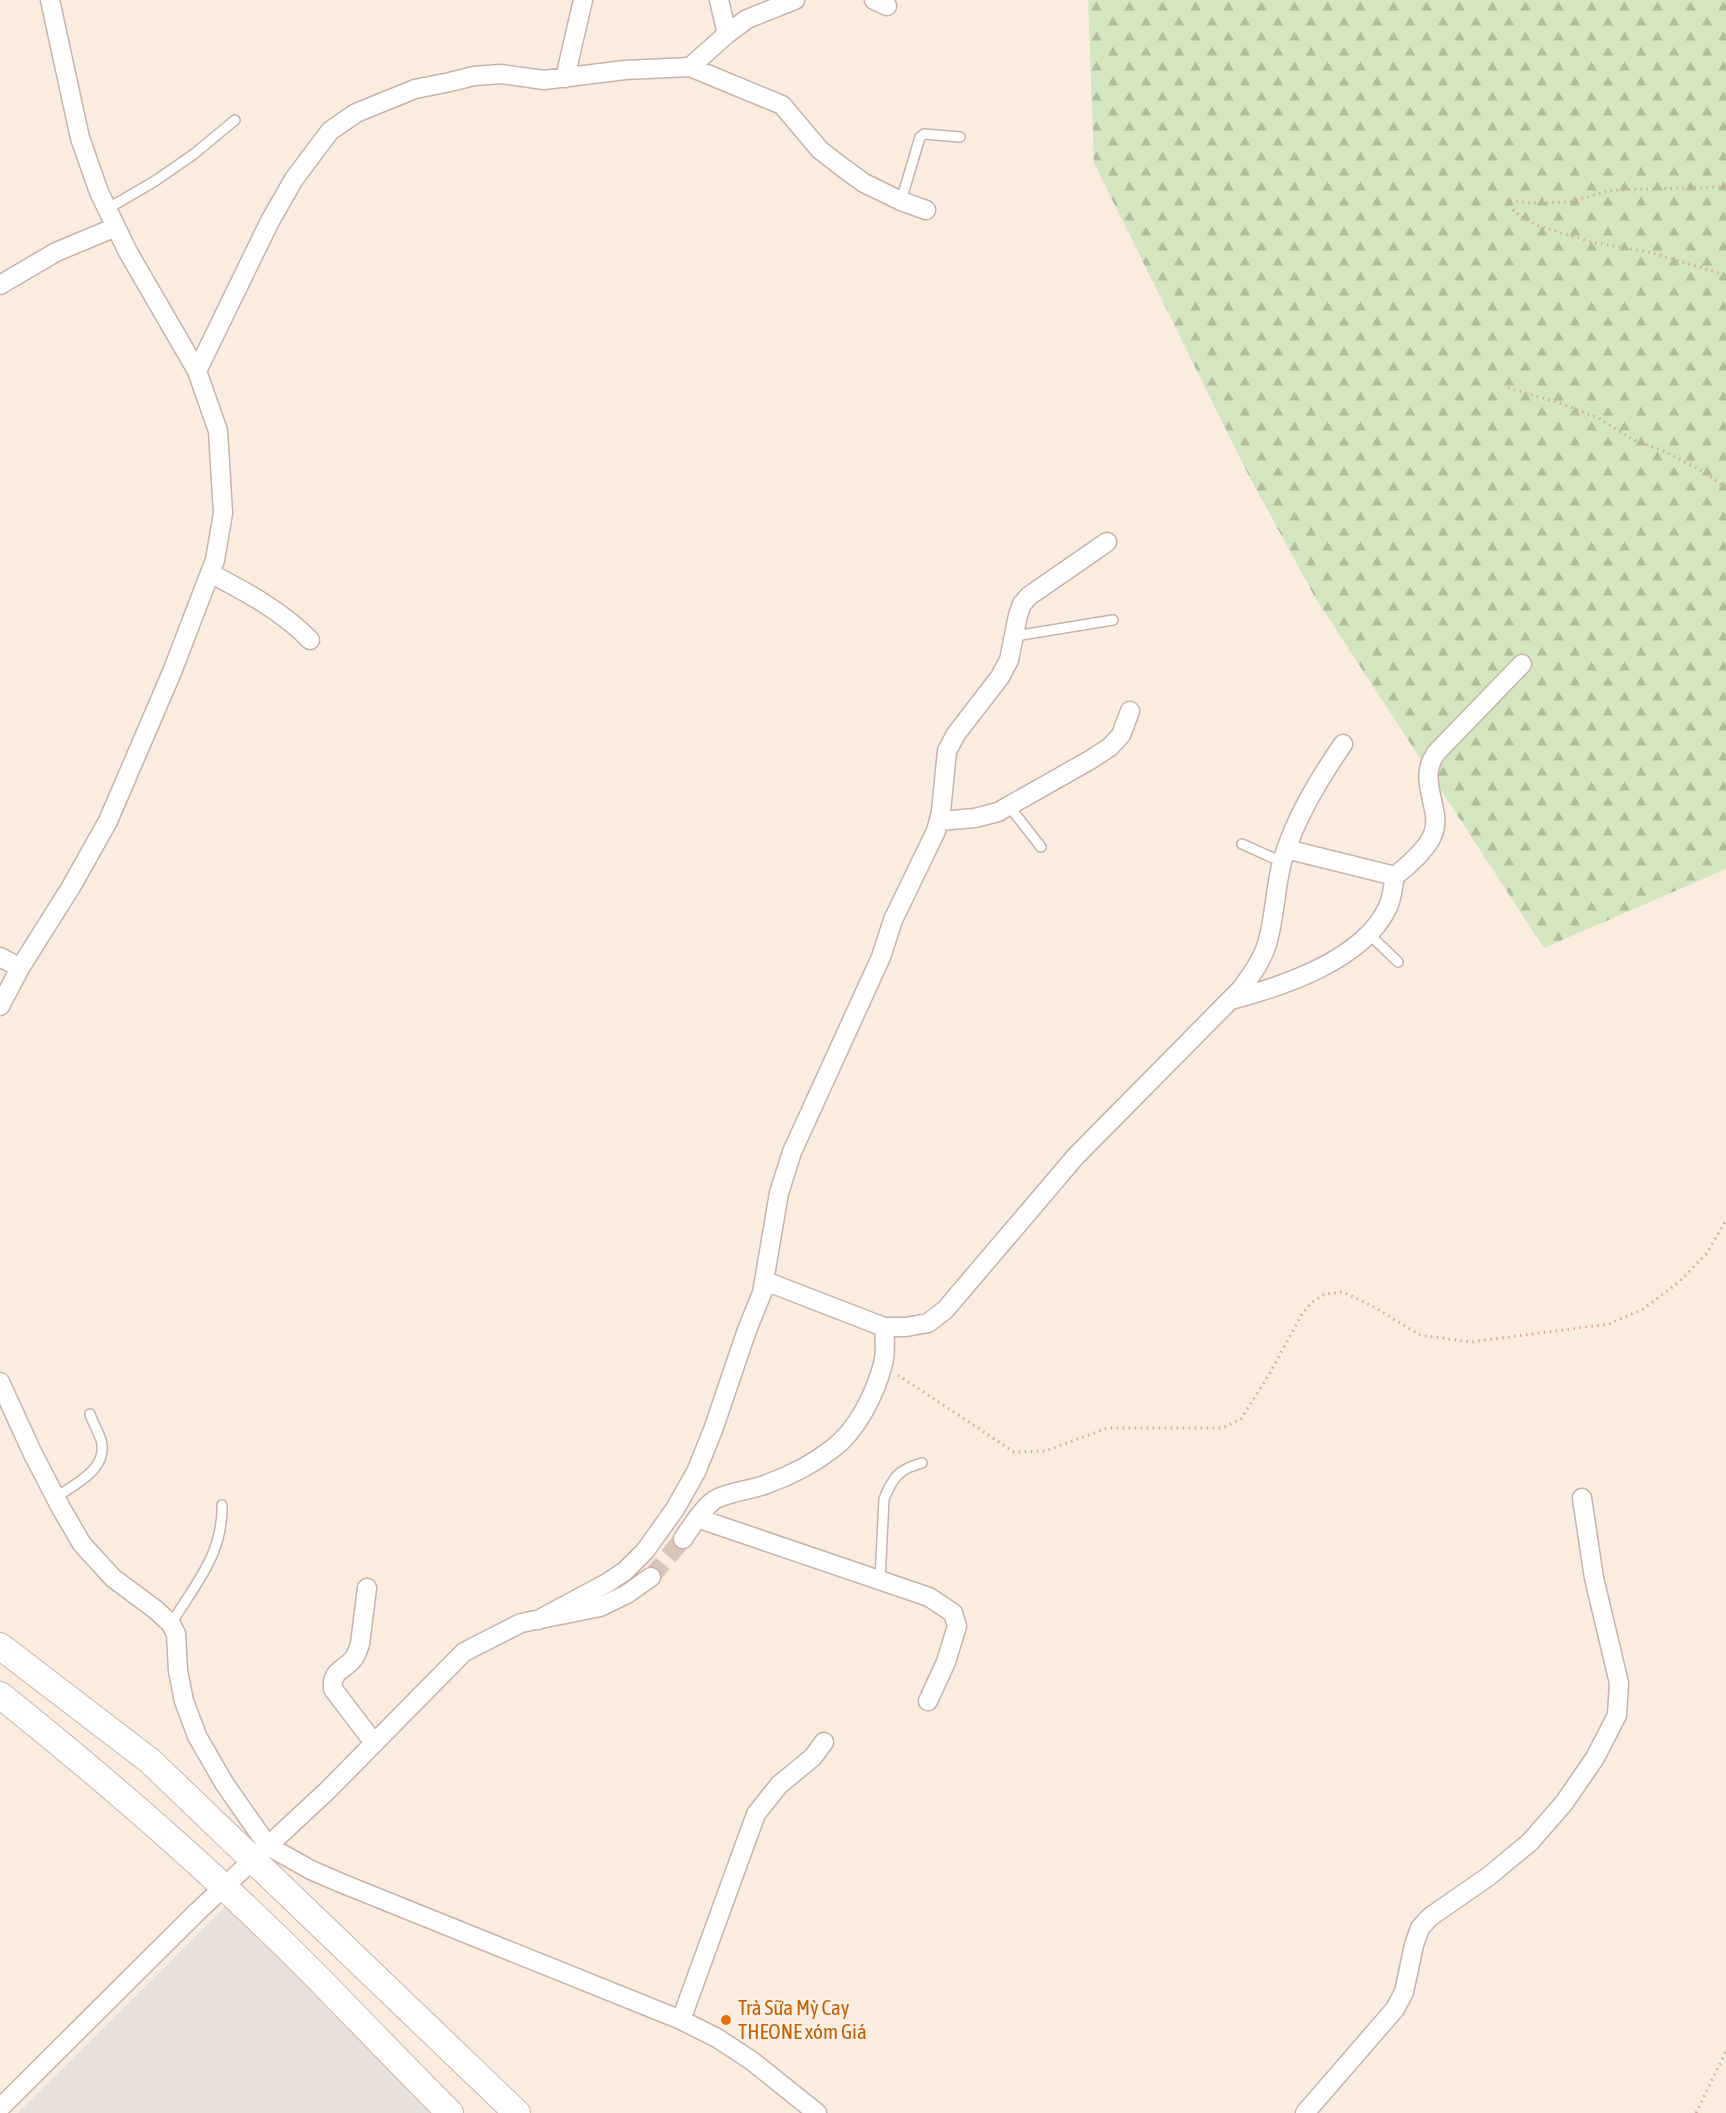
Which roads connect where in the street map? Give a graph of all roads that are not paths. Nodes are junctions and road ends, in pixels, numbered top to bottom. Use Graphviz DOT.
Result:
graph roads {
  1 [pos="50,0"];
  2 [pos="583,0"];
  3 [pos="719,0"];
  4 [pos="795,0"];
  5 [pos="727,34"];
  6 [pos="690,67"];
  7 [pos="565,78"];
  8 [pos="235,120"];
  9 [pos="960,137"];
  10 [pos="901,201"];
  11 [pos="107,209"];
  12 [pos="926,210"];
  13 [pos="116,227"];
  14 [pos="0,285"];
  15 [pos="197,371"];
  16 [pos="1107,543"];
  17 [pos="210,573"];
  18 [pos="1113,620"];
  19 [pos="1015,636"];
  20 [pos="310,640"];
  21 [pos="1522,664"];
  22 [pos="1130,711"];
  23 [pos="1343,744"];
  24 [pos="1009,806"];
  25 [pos="939,821"];
  26 [pos="1242,844"];
  27 [pos="1041,847"];
  28 [pos="1284,855"];
  29 [pos="1395,876"];
  30 [pos="1369,934"];
  31 [pos="0,957"];
  32 [pos="1398,962"];
  33 [pos="20,968"];
  34 [pos="1230,1000"];
  35 [pos="0,1006"];
  36 [pos="765,1281"];
  37 [pos="884,1327"];
  38 [pos="0,1382"];
  39 [pos="90,1414"];
  40 [pos="922,1463"];
  41 [pos="1582,1497"];
  42 [pos="55,1498"];
  43 [pos="222,1505"];
  44 [pos="697,1518"];
  45 [pos="683,1539"];
  46 [pos="651,1576"];
  47 [pos="880,1580"];
  48 [pos="367,1588"];
  49 [pos="538,1620"];
  50 [pos="171,1624"];
  51 [pos="0,1646"];
  52 [pos="0,1695"];
  53 [pos="928,1701"];
  54 [pos="824,1742"];
  55 [pos="374,1743"];
  56 [pos="260,1853"];
  57 [pos="224,1888"];
  58 [pos="681,2020"];
  59 [pos="0,2108"];
  60 [pos="450,2113"];
  61 [pos="518,2113"];
  62 [pos="817,2113"];
  63 [pos="1305,2113"];
  1 -- 11 [label="street"];
  2 -- 7 [label="street"];
  3 -- 5 [label="street"];
  4 -- 5 [label="street"];
  5 -- 6 [label="street"];
  6 -- 7 [label="street"];
  6 -- 10 [label="street"];
  7 -- 15 [label="street"];
  8 -- 11 [label="lane"];
  9 -- 10 [label="lane"];
  10 -- 12 [label="street"];
  11 -- 13 [label="street"];
  13 -- 14 [label="street"];
  13 -- 15 [label="street"];
  15 -- 17 [label="street"];
  16 -- 19 [label="street"];
  17 -- 20 [label="street"];
  17 -- 33 [label="street"];
  18 -- 19 [label="lane"];
  19 -- 25 [label="street"];
  21 -- 29 [label="street"];
  22 -- 24 [label="street"];
  23 -- 28 [label="street"];
  24 -- 25 [label="street"];
  24 -- 27 [label="lane"];
  25 -- 36 [label="street"];
  26 -- 28 [label="lane"];
  28 -- 29 [label="street"];
  28 -- 34 [label="street"];
  29 -- 30 [label="street"];
  30 -- 32 [label="lane"];
  30 -- 34 [label="street"];
  31 -- 33 [label="street"];
  33 -- 35 [label="street"];
  34 -- 37 [label="street"];
  36 -- 37 [label="street"];
  36 -- 49 [label="street"];
  37 -- 44 [label="street"];
  38 -- 42 [label="street"];
  39 -- 42 [label="lane"];
  40 -- 47 [label="lane"];
  41 -- 63 [label="street"];
  42 -- 50 [label="street"];
  43 -- 50 [label="lane"];
  44 -- 45 [label="street"];
  44 -- 47 [label="street"];
  46 -- 49 [label="street"];
  47 -- 53 [label="street"];
  48 -- 55 [label="street"];
  49 -- 55 [label="street"];
  50 -- 56 [label="street"];
  51 -- 56 [label="main road"];
  52 -- 57 [label="main road"];
  54 -- 58 [label="street"];
  55 -- 56 [label="street"];
  56 -- 57 [label="street"];
  56 -- 58 [label="street"];
  56 -- 61 [label="main road"];
  57 -- 59 [label="street"];
  57 -- 60 [label="main road"];
  58 -- 62 [label="street"];
}
